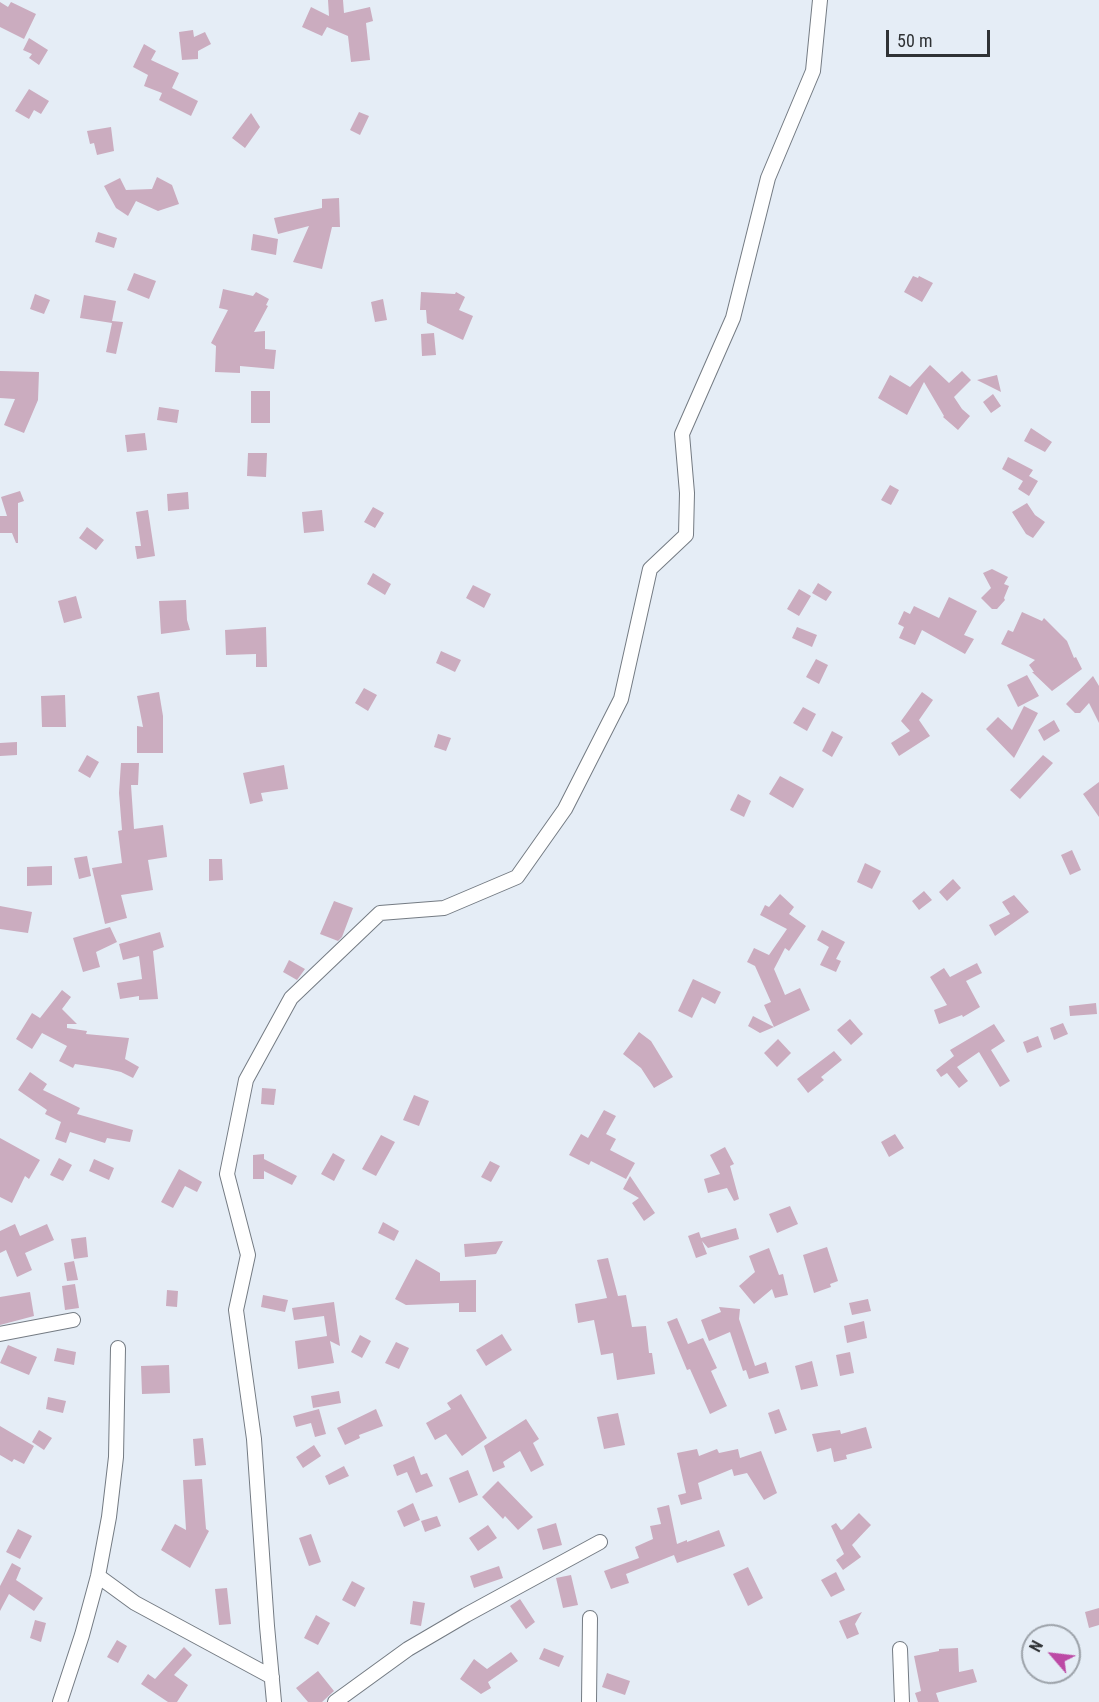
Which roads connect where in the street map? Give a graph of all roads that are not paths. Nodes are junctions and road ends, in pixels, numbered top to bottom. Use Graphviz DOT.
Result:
graph roads {
  1 [pos="820,0"];
  2 [pos="73,1320"];
  3 [pos="0,1334"];
  4 [pos="118,1348"];
  5 [pos="600,1542"];
  6 [pos="98,1576"];
  7 [pos="590,1618"];
  8 [pos="900,1649"];
  9 [pos="272,1677"];
  10 [pos="60,1702"];
  11 [pos="274,1702"];
  12 [pos="335,1702"];
  13 [pos="589,1702"];
  14 [pos="902,1702"];
  1 -- 9 [label="street"];
  2 -- 3 [label="street"];
  4 -- 6 [label="street"];
  5 -- 12 [label="street"];
  6 -- 9 [label="street"];
  6 -- 10 [label="street"];
  7 -- 13 [label="street"];
  8 -- 14 [label="street"];
  9 -- 11 [label="street"];
}
